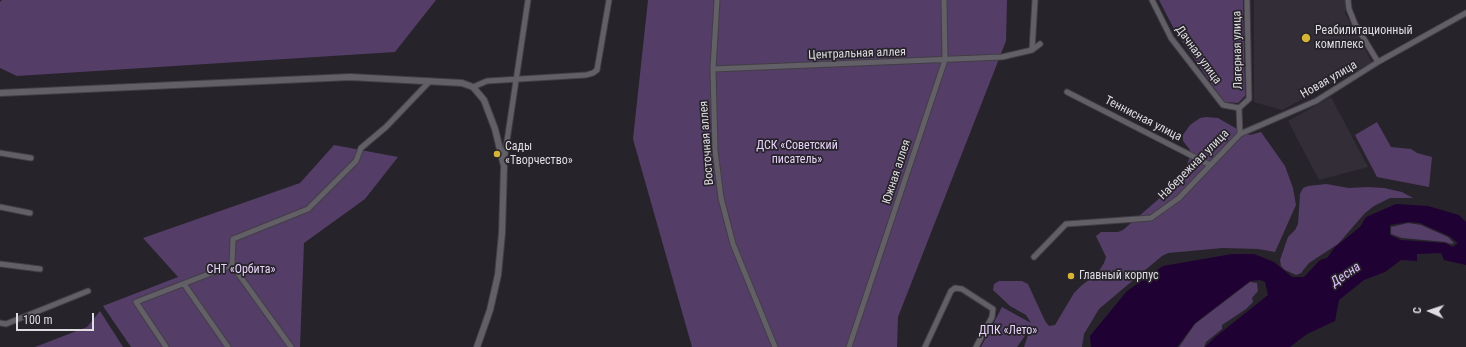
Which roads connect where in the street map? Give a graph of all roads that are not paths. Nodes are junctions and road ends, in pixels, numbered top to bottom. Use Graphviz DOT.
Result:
graph roads {
  1 [pos="528,0"];
  2 [pos="609,0"];
  3 [pos="717,0"];
  4 [pos="944,0"];
  5 [pos="1035,0"];
  6 [pos="1152,0"];
  7 [pos="1247,0"];
  8 [pos="1348,0"];
  9 [pos="1466,14"];
  10 [pos="1040,44"];
  11 [pos="1032,50"];
  12 [pos="945,60"];
  13 [pos="1378,62"];
  14 [pos="713,69"];
  15 [pos="516,79"];
  16 [pos="430,81"];
  17 [pos="473,87"];
  18 [pos="1067,92"];
  19 [pos="0,93"];
  20 [pos="1239,108"];
  21 [pos="1240,134"];
  22 [pos="0,153"];
  23 [pos="31,158"];
  24 [pos="504,162"];
  25 [pos="1210,165"];
  26 [pos="0,207"];
  27 [pos="30,213"];
  28 [pos="1034,256"];
  29 [pos="0,264"];
  30 [pos="232,265"];
  31 [pos="40,269"];
  32 [pos="184,284"];
  33 [pos="88,291"];
  34 [pos="0,323"];
  35 [pos="166,347"];
  36 [pos="228,347"];
  37 [pos="291,347"];
  38 [pos="478,347"];
  39 [pos="775,347"];
  40 [pos="849,347"];
  41 [pos="925,347"];
  42 [pos="976,347"];
  1 -- 15 [label="street"];
  2 -- 15 [label="street"];
  3 -- 14 [label="street, Восточная аллея"];
  4 -- 12 [label="street, Южная аллея"];
  5 -- 11 [label="street"];
  6 -- 20 [label="street, Дачная улица"];
  7 -- 20 [label="street, Лагерная улица"];
  8 -- 13 [label="street"];
  9 -- 13 [label="street, Новая улица"];
  10 -- 11 [label="street"];
  11 -- 12 [label="street, Центральная аллея"];
  12 -- 14 [label="street, Центральная аллея"];
  12 -- 40 [label="street, Южная аллея"];
  13 -- 21 [label="street, Новая улица"];
  14 -- 39 [label="street, Восточная аллея"];
  15 -- 17 [label="street"];
  15 -- 24 [label="street"];
  16 -- 17 [label="street"];
  16 -- 19 [label="street"];
  16 -- 30 [label="street"];
  17 -- 24 [label="street"];
  18 -- 25 [label="street, Теннисная улица"];
  20 -- 21 [label="street"];
  21 -- 25 [label="street, Набережная улица"];
  22 -- 23 [label="street"];
  24 -- 38 [label="street"];
  25 -- 28 [label="street, Набережная улица"];
  26 -- 27 [label="street"];
  29 -- 31 [label="street"];
  30 -- 32 [label="street"];
  30 -- 37 [label="street"];
  32 -- 35 [label="street"];
  32 -- 36 [label="street"];
  33 -- 34 [label="street"];
  41 -- 42 [label="street"];
}
